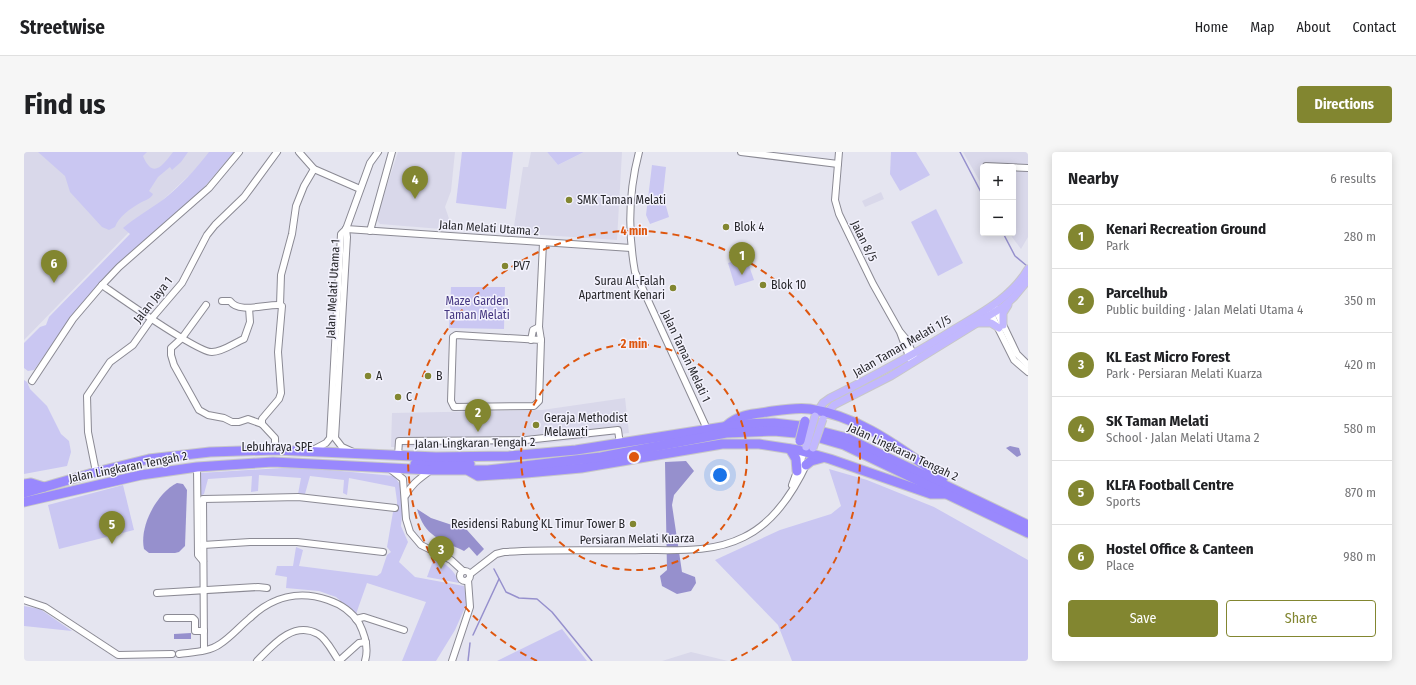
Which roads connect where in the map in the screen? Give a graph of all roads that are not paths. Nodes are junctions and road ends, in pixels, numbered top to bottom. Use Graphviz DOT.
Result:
graph roads {
  1 [pos="239,152"];
  2 [pos="276,152"];
  3 [pos="299,152"];
  4 [pos="378,152"];
  5 [pos="392,152"];
  6 [pos="639,152"];
  7 [pos="741,152"];
  8 [pos="798,152"];
  9 [pos="839,152"];
  10 [pos="797,159"];
  11 [pos="838,164"];
  12 [pos="1016,167"];
  13 [pos="1028,168"];
  14 [pos="314,169"];
  15 [pos="360,189"];
  16 [pos="346,229"];
  17 [pos="370,231"];
  18 [pos="543,243"];
  19 [pos="631,248"];
  20 [pos="1027,270"];
  21 [pos="1028,280"];
  22 [pos="102,285"];
  23 [pos="222,301"];
  24 [pos="1010,302"];
  25 [pos="206,305"];
  26 [pos="280,306"];
  27 [pos="249,308"];
  28 [pos="992,310"];
  29 [pos="152,318"];
  30 [pos="976,324"];
  31 [pos="539,327"];
  32 [pos="1001,327"];
  33 [pos="182,338"];
  34 [pos="531,340"];
  35 [pos="541,340"];
  36 [pos="913,359"];
  37 [pos="1028,365"];
  38 [pos="1028,372"];
  39 [pos="32,381"];
  40 [pos="816,411"];
  41 [pos="262,424"];
  42 [pos="726,426"];
  43 [pos="707,429"];
  44 [pos="620,444"];
  45 [pos="788,448"];
  46 [pos="807,448"];
  47 [pos="275,450"];
  48 [pos="311,451"];
  49 [pos="357,454"];
  50 [pos="830,459"];
  51 [pos="401,460"];
  52 [pos="532,465"];
  53 [pos="806,465"];
  54 [pos="197,466"];
  55 [pos="388,468"];
  56 [pos="431,470"];
  57 [pos="468,470"];
  58 [pos="797,471"];
  59 [pos="96,472"];
  60 [pos="24,484"];
  61 [pos="44,487"];
  62 [pos="790,492"];
  63 [pos="24,493"];
  64 [pos="948,494"];
  65 [pos="969,496"];
  66 [pos="24,497"];
  67 [pos="406,497"];
  68 [pos="24,502"];
  69 [pos="395,508"];
  70 [pos="1025,529"];
  71 [pos="203,545"];
  72 [pos="383,552"];
  73 [pos="204,561"];
  74 [pos="467,575"];
  75 [pos="267,588"];
  76 [pos="204,591"];
  77 [pos="157,593"];
  78 [pos="24,600"];
  79 [pos="167,618"];
  80 [pos="356,619"];
  81 [pos="404,630"];
  82 [pos="204,631"];
  83 [pos="366,642"];
  84 [pos="204,650"];
  85 [pos="257,661"];
  86 [pos="339,661"];
  87 [pos="365,661"];
  88 [pos="452,661"];
  1 -- 22 [label="street"];
  2 -- 29 [label="street, Jalan Jaya 1"];
  3 -- 14 [label="street"];
  4 -- 15 [label="street"];
  5 -- 17 [label="street"];
  6 -- 19 [label="street, Jalan Taman Melati 1"];
  7 -- 10 [label="street"];
  8 -- 10 [label="street"];
  9 -- 11 [label="street, Jalan 8/5"];
  10 -- 11 [label="street"];
  11 -- 36 [label="street, Jalan 8/5"];
  12 -- 13 [label="street"];
  14 -- 15 [label="street"];
  14 -- 26 [label="street"];
  15 -- 16 [label="street"];
  16 -- 17 [label="street, Jalan Melati Utama 2"];
  16 -- 48 [label="street, Jalan Melati Utama 1"];
  16 -- 49 [label="street, Jalan Melati Utama 1"];
  17 -- 18 [label="street, Jalan Melati Utama 2"];
  18 -- 19 [label="street, Jalan Melati Utama 2"];
  18 -- 31 [label="street"];
  19 -- 43 [label="street, Jalan Taman Melati 1"];
  20 -- 28 [label="main road, Jalan Taman Melati 1/5"];
  21 -- 24 [label="main road, Jalan Taman Melati 1/5"];
  22 -- 29 [label="street"];
  22 -- 39 [label="street"];
  23 -- 27 [label="street"];
  24 -- 28 [label="main road, Jalan Taman Melati 1/5"];
  24 -- 32 [label="main road"];
  25 -- 33 [label="street"];
  26 -- 27 [label="street"];
  26 -- 41 [label="street"];
  27 -- 33 [label="street"];
  28 -- 30 [label="main road, Jalan Taman Melati 1/5"];
  28 -- 32 [label="street"];
  28 -- 36 [label="main road, Jalan Taman Melati 1/5"];
  29 -- 33 [label="street"];
  29 -- 59 [label="street, Jalan Jaya 1"];
  30 -- 32 [label="main road"];
  30 -- 36 [label="main road, Jalan Taman Melati 1/5"];
  31 -- 34 [label="street"];
  31 -- 35 [label="street"];
  32 -- 37 [label="street"];
  32 -- 38 [label="street"];
  33 -- 41 [label="street"];
  34 -- 35 [label="street"];
  34 -- 35 [label="street"];
  36 -- 40 [label="main road, Jalan Taman Melati 1/5"];
  40 -- 42 [label="highway"];
  40 -- 46 [label="main road, bridge"];
  40 -- 46 [label="highway, bridge"];
  40 -- 65 [label="highway"];
  41 -- 47 [label="street"];
  42 -- 43 [label="highway, Jalan Lingkaran Tengah 2"];
  42 -- 65 [label="highway, Jalan Lingkaran Tengah 2"];
  43 -- 44 [label="highway, Jalan Lingkaran Tengah 2"];
  44 -- 51 [label="highway, Jalan Lingkaran Tengah 2"];
  44 -- 51 [label="street"];
  45 -- 46 [label="highway"];
  45 -- 57 [label="highway"];
  45 -- 58 [label="highway"];
  46 -- 50 [label="highway"];
  46 -- 53 [label="street, Persiaran Melati Kuarza"];
  46 -- 58 [label="street, Persiaran Melati Kuarza"];
  47 -- 48 [label="highway, Jalan Lingkaran Tengah 2"];
  47 -- 59 [label="highway, Jalan Lingkaran Tengah 2"];
  48 -- 49 [label="highway, Jalan Lingkaran Tengah 2"];
  49 -- 51 [label="highway, Jalan Lingkaran Tengah 2"];
  50 -- 53 [label="highway"];
  50 -- 64 [label="highway"];
  51 -- 52 [label="highway, Lebuhraya SPE"];
  51 -- 66 [label="highway, Lebuhraya SPE"];
  52 -- 57 [label="highway, Jalan Lingkaran Tengah 2"];
  52 -- 64 [label="highway, Jalan Lingkaran Tengah 2"];
  53 -- 62 [label="street, Persiaran Melati Kuarza"];
  54 -- 55 [label="highway, Jalan Lingkaran Tengah 2"];
  54 -- 68 [label="highway, Jalan Lingkaran Tengah 2"];
  54 -- 73 [label="street"];
  55 -- 56 [label="highway, Jalan Lingkaran Tengah 2"];
  55 -- 67 [label="street"];
  56 -- 57 [label="highway, Jalan Lingkaran Tengah 2"];
  56 -- 67 [label="street"];
  58 -- 62 [label="street, Persiaran Melati Kuarza"];
  59 -- 61 [label="highway, Jalan Lingkaran Tengah 2"];
  60 -- 61 [label="highway"];
  61 -- 63 [label="highway, Jalan Lingkaran Tengah 2"];
  62 -- 74 [label="street, Persiaran Melati Kuarza"];
  64 -- 70 [label="highway, Jalan Lingkaran Tengah 2"];
  65 -- 70 [label="highway, Jalan Lingkaran Tengah 2"];
  67 -- 74 [label="street"];
  69 -- 71 [label="street"];
  71 -- 72 [label="street"];
  71 -- 73 [label="street"];
  73 -- 76 [label="street"];
  74 -- 88 [label="street"];
  75 -- 76 [label="street"];
  76 -- 77 [label="street"];
  76 -- 82 [label="street"];
  78 -- 84 [label="street"];
  79 -- 82 [label="street"];
  80 -- 81 [label="street"];
  80 -- 83 [label="street"];
  80 -- 84 [label="street"];
  82 -- 84 [label="street"];
  83 -- 86 [label="street"];
  83 -- 87 [label="street"];
  85 -- 86 [label="street"];
}
